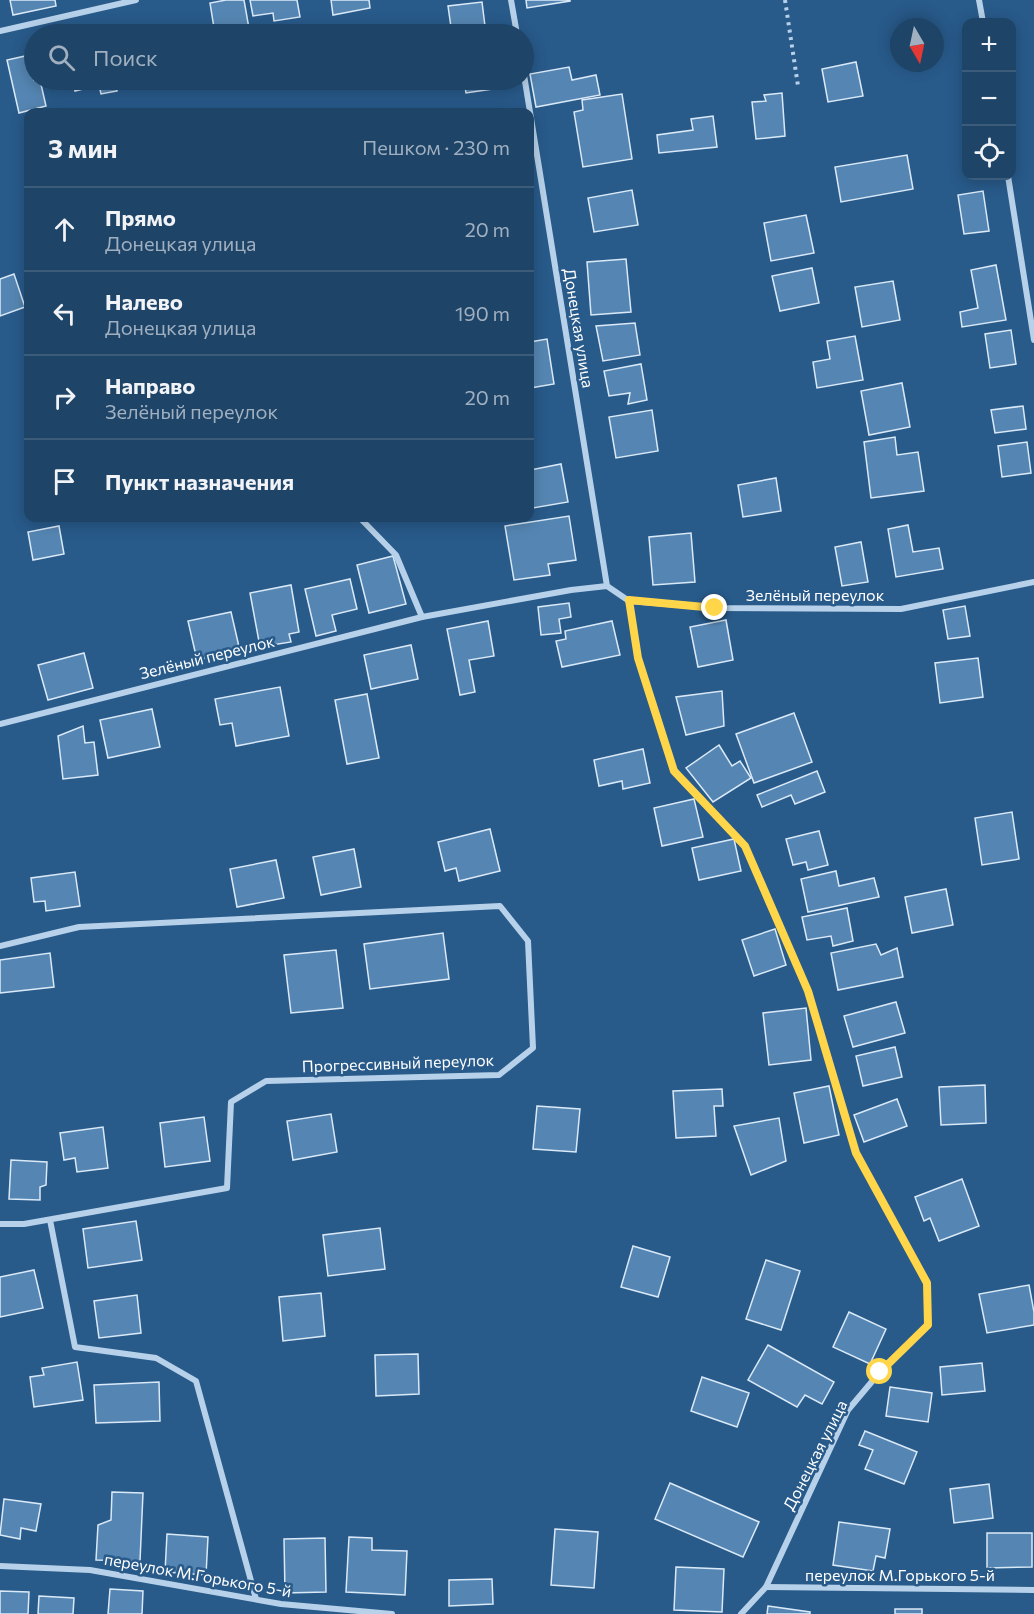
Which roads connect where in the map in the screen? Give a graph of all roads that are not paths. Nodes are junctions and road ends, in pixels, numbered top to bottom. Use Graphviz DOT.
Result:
graph roads {
  1 [pos="136,0"];
  2 [pos="511,0"];
  3 [pos="979,0"];
  4 [pos="982,18"];
  5 [pos="31,24"];
  6 [pos="515,24"];
  7 [pos="24,26"];
  8 [pos="0,31"];
  9 [pos="526,90"];
  10 [pos="529,108"];
  11 [pos="534,137"];
  12 [pos="1009,180"];
  13 [pos="1034,340"];
  14 [pos="364,522"];
  15 [pos="1034,582"];
  16 [pos="607,586"];
  17 [pos="629,600"];
  18 [pos="422,617"];
  19 [pos="0,724"];
  20 [pos="0,946"];
  21 [pos="50,1220"];
  22 [pos="0,1224"];
  23 [pos="0,1566"];
  24 [pos="766,1587"];
  25 [pos="1034,1590"];
  26 [pos="256,1599"];
  27 [pos="392,1614"];
  28 [pos="741,1614"];
  1 -- 5 [label="street"];
  2 -- 6 [label="street"];
  3 -- 4 [label="street"];
  7 -- 8 [label="street"];
  9 -- 10 [label="street, Донецкая улица"];
  11 -- 16 [label="street, Донецкая улица"];
  12 -- 13 [label="street"];
  14 -- 18 [label="street"];
  15 -- 17 [label="street, Зелёный переулок"];
  16 -- 17 [label="street, Зелёный переулок"];
  16 -- 18 [label="street, Зелёный переулок"];
  17 -- 24 [label="street, Донецкая улица"];
  18 -- 19 [label="street, Зелёный переулок"];
  20 -- 21 [label="street, Прогрессивный переулок"];
  21 -- 22 [label="street, Прогрессивный переулок"];
  21 -- 26 [label="street"];
  23 -- 26 [label="street, переулок М.Горького 5-й"];
  24 -- 25 [label="street, переулок М.Горького 5-й"];
  24 -- 28 [label="street, Донецкая улица"];
  26 -- 27 [label="street, переулок М.Горького 5-й"];
}
